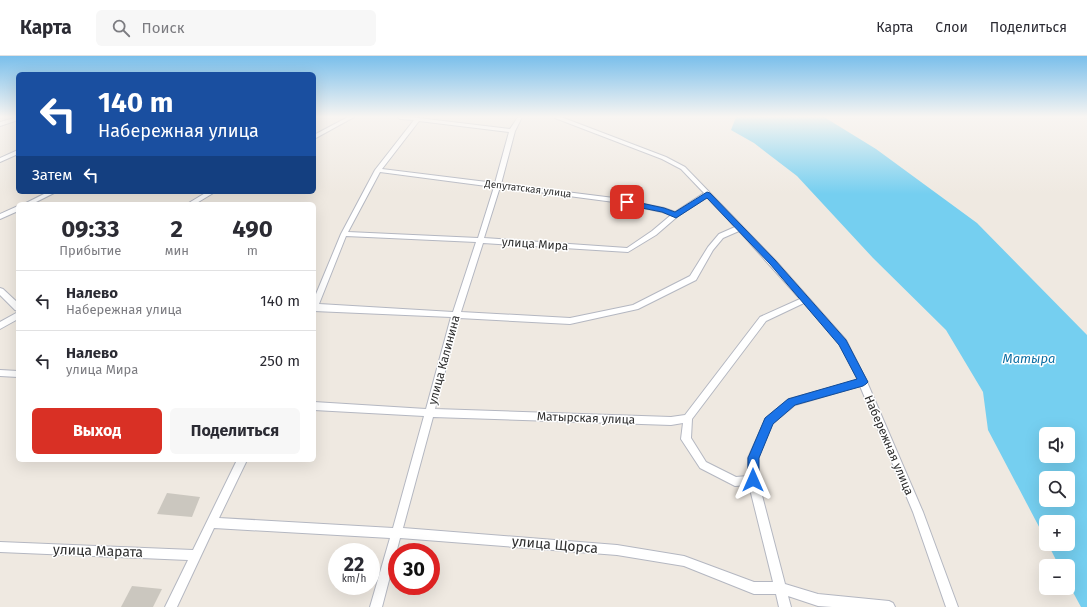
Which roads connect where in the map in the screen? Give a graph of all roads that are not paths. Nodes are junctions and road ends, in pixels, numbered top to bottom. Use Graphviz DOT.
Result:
graph roads {
  1 [pos="399,143"];
  2 [pos="509,143"];
  3 [pos="624,143"];
  4 [pos="16,153"];
  5 [pos="0,160"];
  6 [pos="378,170"];
  7 [pos="498,185"];
  8 [pos="49,194"];
  9 [pos="208,194"];
  10 [pos="707,194"];
  11 [pos="31,202"];
  12 [pos="194,202"];
  13 [pos="16,209"];
  14 [pos="676,215"];
  15 [pos="0,216"];
  16 [pos="739,228"];
  17 [pos="344,234"];
  18 [pos="479,240"];
  19 [pos="0,291"];
  20 [pos="318,291"];
  21 [pos="805,300"];
  22 [pos="16,306"];
  23 [pos="316,308"];
  24 [pos="456,315"];
  25 [pos="16,316"];
  26 [pos="0,326"];
  27 [pos="0,373"];
  28 [pos="16,374"];
  29 [pos="863,382"];
  30 [pos="316,406"];
  31 [pos="430,413"];
  32 [pos="688,418"];
  33 [pos="241,462"];
  34 [pos="753,480"];
  35 [pos="212,523"];
  36 [pos="396,533"];
  37 [pos="0,547"];
  38 [pos="196,555"];
  39 [pos="781,588"];
  40 [pos="171,607"];
  41 [pos="376,607"];
  42 [pos="785,607"];
  43 [pos="889,607"];
  44 [pos="952,607"];
  1 -- 6 [label="street"];
  2 -- 7 [label="street, улица Калинина"];
  3 -- 10 [label="street, Набережная улица"];
  4 -- 5 [label="street"];
  6 -- 7 [label="street, Депутатская улица"];
  6 -- 17 [label="street"];
  7 -- 14 [label="street, Депутатская улица"];
  7 -- 18 [label="street, улица Калинина"];
  8 -- 11 [label="street"];
  9 -- 12 [label="street"];
  10 -- 14 [label="street, улица Мира"];
  10 -- 16 [label="street, Набережная улица"];
  13 -- 15 [label="street"];
  14 -- 18 [label="street, улица Мира"];
  16 -- 21 [label="street, Набережная улица"];
  16 -- 24 [label="street"];
  17 -- 18 [label="street, улица Мира"];
  17 -- 20 [label="street"];
  18 -- 24 [label="street, улица Калинина"];
  19 -- 22 [label="street"];
  21 -- 29 [label="street, Набережная улица"];
  21 -- 32 [label="street"];
  23 -- 24 [label="street"];
  24 -- 31 [label="street, улица Калинина"];
  25 -- 26 [label="street"];
  27 -- 28 [label="street"];
  29 -- 34 [label="street"];
  29 -- 44 [label="street, Набережная улица"];
  30 -- 31 [label="street, Матырская улица"];
  31 -- 32 [label="street, Матырская улица"];
  31 -- 36 [label="street, улица Калинина"];
  32 -- 34 [label="street"];
  33 -- 35 [label="street"];
  34 -- 39 [label="street"];
  35 -- 36 [label="street, улица Щорса"];
  35 -- 38 [label="street"];
  36 -- 39 [label="street, улица Щорса"];
  36 -- 41 [label="street, улица Калинина"];
  37 -- 38 [label="street, улица Марата"];
  38 -- 40 [label="street"];
  39 -- 42 [label="street"];
  39 -- 43 [label="street, улица Щорса"];
}
